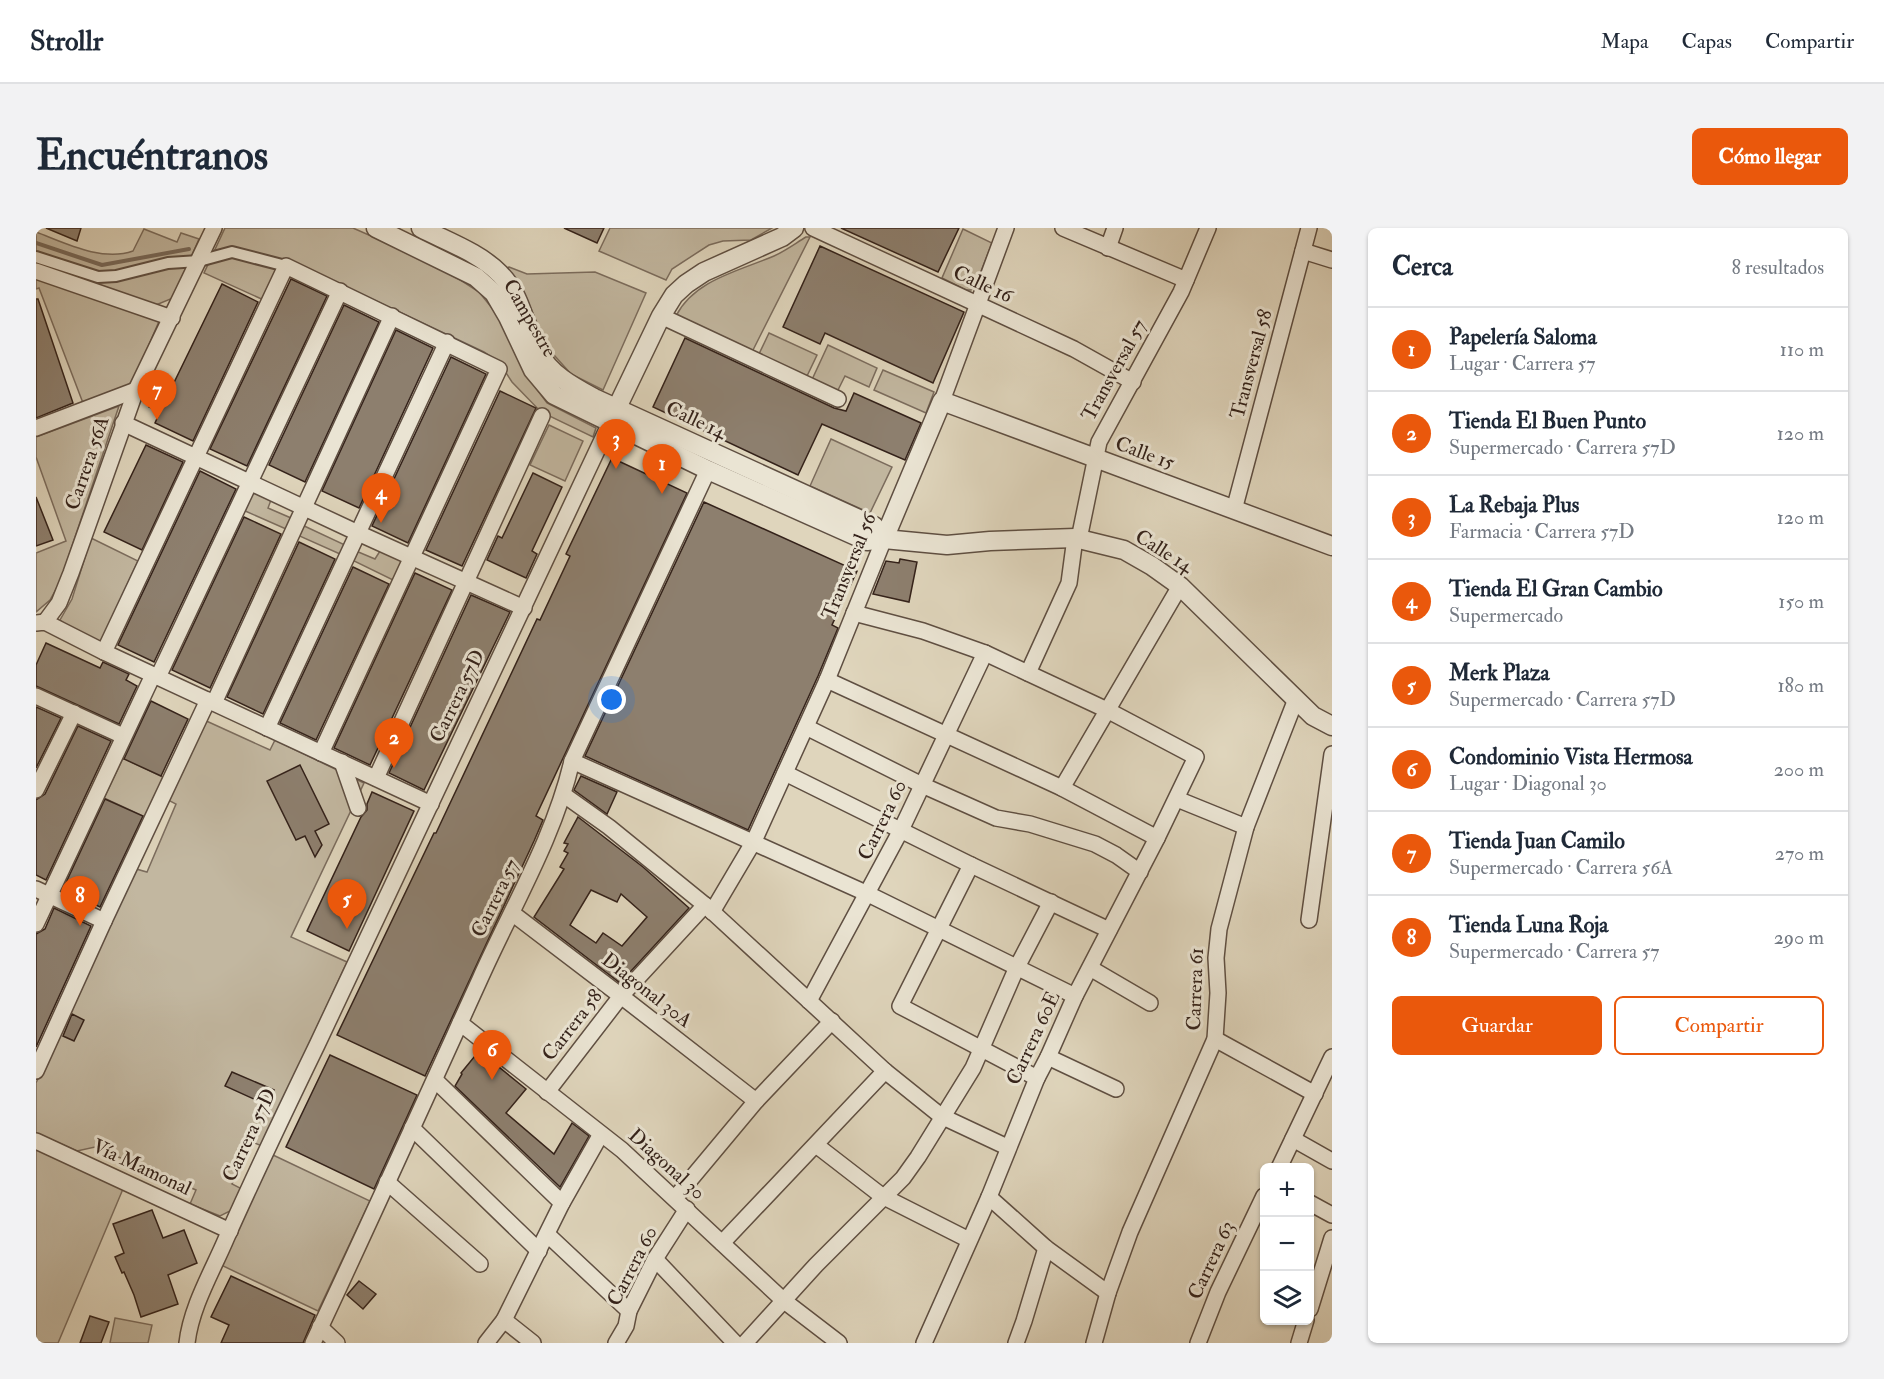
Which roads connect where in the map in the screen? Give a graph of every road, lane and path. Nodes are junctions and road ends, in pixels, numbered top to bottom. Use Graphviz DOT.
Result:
graph roads {
  1 [pos="214,228"];
  2 [pos="376,228"];
  3 [pos="421,228"];
  4 [pos="794,228"];
  5 [pos="813,228"];
  6 [pos="1006,228"];
  7 [pos="1063,228"];
  8 [pos="1115,228"];
  9 [pos="1208,228"];
  10 [pos="1309,228"];
  11 [pos="410,235"];
  12 [pos="1108,248"];
  13 [pos="1303,251"];
  14 [pos="36,256"];
  15 [pos="1332,260"];
  16 [pos="199,261"];
  17 [pos="286,266"];
  18 [pos="36,271"];
  19 [pos="1186,280"];
  20 [pos="340,291"];
  21 [pos="977,304"];
  22 [pos="515,313"];
  23 [pos="392,315"];
  24 [pos="661,316"];
  25 [pos="172,318"];
  26 [pos="447,342"];
  27 [pos="1133,382"];
  28 [pos="136,390"];
  29 [pos="838,399"];
  30 [pos="942,401"];
  31 [pos="542,416"];
  32 [pos="613,416"];
  33 [pos="123,423"];
  34 [pos="36,428"];
  35 [pos="196,456"];
  36 [pos="1094,458"];
  37 [pos="708,470"];
  38 [pos="249,482"];
  39 [pos="303,507"];
  40 [pos="1234,510"];
  41 [pos="358,533"];
  42 [pos="1077,538"];
  43 [pos="884,539"];
  44 [pos="1332,546"];
  45 [pos="411,558"];
  46 [pos="466,583"];
  47 [pos="1180,586"];
  48 [pos="524,608"];
  49 [pos="854,613"];
  50 [pos="39,624"];
  51 [pos="104,652"];
  52 [pos="985,653"];
  53 [pos="1028,673"];
  54 [pos="156,676"];
  55 [pos="827,680"];
  56 [pos="36,696"];
  57 [pos="1296,699"];
  58 [pos="211,702"];
  59 [pos="1107,710"];
  60 [pos="74,713"];
  61 [pos="1332,726"];
  62 [pos="806,727"];
  63 [pos="267,728"];
  64 [pos="946,734"];
  65 [pos="123,736"];
  66 [pos="321,753"];
  67 [pos="1332,754"];
  68 [pos="572,761"];
  69 [pos="342,762"];
  70 [pos="785,772"];
  71 [pos="376,778"];
  72 [pos="922,785"];
  73 [pos="1062,788"];
  74 [pos="36,790"];
  75 [pos="564,795"];
  76 [pos="1177,799"];
  77 [pos="431,804"];
  78 [pos="358,808"];
  79 [pos="1246,827"];
  80 [pos="901,830"];
  81 [pos="1157,838"];
  82 [pos="754,841"];
  83 [pos="971,865"];
  84 [pos="1140,872"];
  85 [pos="43,892"];
  86 [pos="868,894"];
  87 [pos="1052,902"];
  88 [pos="708,908"];
  89 [pos="512,913"];
  90 [pos="1310,920"];
  91 [pos="104,921"];
  92 [pos="36,924"];
  93 [pos="940,930"];
  94 [pos="1109,930"];
  95 [pos="1017,967"];
  96 [pos="1090,968"];
  97 [pos="621,996"];
  98 [pos="1075,996"];
  99 [pos="809,1001"];
  100 [pos="1150,1003"];
  101 [pos="832,1021"];
  102 [pos="460,1023"];
  103 [pos="1215,1039"];
  104 [pos="980,1049"];
  105 [pos="1048,1057"];
  106 [pos="1332,1057"];
  107 [pos="36,1071"];
  108 [pos="885,1071"];
  109 [pos="1037,1078"];
  110 [pos="435,1080"];
  111 [pos="1116,1089"];
  112 [pos="548,1092"];
  113 [pos="1315,1094"];
  114 [pos="756,1101"];
  115 [pos="941,1116"];
  116 [pos="412,1128"];
  117 [pos="601,1134"];
  118 [pos="1293,1139"];
  119 [pos="36,1141"];
  120 [pos="816,1145"];
  121 [pos="1007,1147"];
  122 [pos="1332,1161"];
  123 [pos="1281,1163"];
  124 [pos="387,1182"];
  125 [pos="882,1196"];
  126 [pos="989,1197"];
  127 [pos="675,1198"];
  128 [pos="562,1203"];
  129 [pos="1260,1205"];
  130 [pos="1314,1205"];
  131 [pos="687,1209"];
  132 [pos="1332,1215"];
  133 [pos="230,1231"];
  134 [pos="548,1235"];
  135 [pos="1332,1238"];
  136 [pos="969,1240"];
  137 [pos="722,1243"];
  138 [pos="1046,1248"];
  139 [pos="539,1251"];
  140 [pos="655,1259"];
  141 [pos="480,1264"];
  142 [pos="1108,1293"];
  143 [pos="1314,1296"];
  144 [pos="783,1300"];
  145 [pos="629,1311"];
  146 [pos="504,1320"];
  147 [pos="1304,1325"];
  148 [pos="320,1327"];
  149 [pos="187,1343"];
  150 [pos="313,1343"];
  151 [pos="337,1343"];
  152 [pos="486,1343"];
  153 [pos="533,1343"];
  154 [pos="616,1343"];
  155 [pos="735,1343"];
  156 [pos="745,1343"];
  157 [pos="839,1343"];
  158 [pos="924,1343"];
  159 [pos="1016,1343"];
  160 [pos="1094,1343"];
  161 [pos="1198,1343"];
  162 [pos="1299,1343"];
  1 -- 16 [label="street, Carrera 56A"];
  2 -- 11 [label="street, Campestre"];
  3 -- 22 [label="street, Campestre"];
  4 -- 24 [label="street, Carrera 57D"];
  5 -- 21 [label="street, Calle 16"];
  6 -- 21 [label="street, Transversal 56"];
  7 -- 12 [label="street"];
  8 -- 12 [label="street"];
  9 -- 19 [label="street, Transversal 57"];
  10 -- 13 [label="street, Transversal 58"];
  11 -- 22 [label="street, Campestre"];
  12 -- 19 [label="street"];
  13 -- 15 [label="street"];
  13 -- 40 [label="street, Transversal 58"];
  14 -- 16 [label="street"];
  16 -- 17 [label="street"];
  16 -- 25 [label="street, Carrera 56A"];
  17 -- 20 [label="street"];
  17 -- 35 [label="street"];
  18 -- 25 [label="street"];
  19 -- 27 [label="street, Transversal 57"];
  20 -- 23 [label="street"];
  20 -- 38 [label="street"];
  21 -- 27 [label="street, Calle 16"];
  21 -- 30 [label="street, Transversal 56"];
  22 -- 32 [label="street, Campestre"];
  23 -- 26 [label="street"];
  23 -- 39 [label="street"];
  24 -- 29 [label="street"];
  24 -- 32 [label="street, Carrera 57D"];
  25 -- 28 [label="street, Carrera 56A"];
  26 -- 41 [label="street"];
  26 -- 45 [label="street"];
  27 -- 36 [label="street, Transversal 57"];
  28 -- 33 [label="street, Carrera 56A"];
  28 -- 34 [label="street"];
  30 -- 36 [label="street, Calle 15"];
  30 -- 43 [label="street, Transversal 56"];
  31 -- 46 [label="street"];
  32 -- 37 [label="street, Calle 14"];
  32 -- 43 [label="street, Calle 14"];
  32 -- 48 [label="street, Carrera 57D"];
  33 -- 35 [label="street"];
  33 -- 50 [label="street, Carrera 56A"];
  35 -- 38 [label="street"];
  35 -- 51 [label="street"];
  36 -- 40 [label="street, Calle 15"];
  36 -- 42 [label="street, Transversal 57"];
  37 -- 43 [label="street, Calle 14"];
  37 -- 68 [label="street, Carrera 57"];
  38 -- 39 [label="street"];
  38 -- 54 [label="street"];
  39 -- 41 [label="street"];
  39 -- 58 [label="street"];
  40 -- 44 [label="street, Calle 15"];
  41 -- 45 [label="street"];
  41 -- 63 [label="street"];
  42 -- 43 [label="street, Calle 14"];
  42 -- 47 [label="street, Calle 14"];
  42 -- 53 [label="street, Transversal 57"];
  43 -- 49 [label="street, Transversal 56"];
  45 -- 46 [label="street"];
  45 -- 66 [label="street"];
  46 -- 48 [label="street"];
  46 -- 71 [label="street"];
  47 -- 57 [label="street, Calle 14"];
  47 -- 59 [label="street"];
  48 -- 77 [label="street, Carrera 57D"];
  49 -- 52 [label="street"];
  49 -- 55 [label="street, Transversal 56"];
  50 -- 51 [label="street"];
  51 -- 54 [label="street"];
  52 -- 53 [label="street"];
  52 -- 64 [label="street, Carrera 60"];
  53 -- 59 [label="street"];
  54 -- 58 [label="street"];
  54 -- 65 [label="street"];
  55 -- 62 [label="street, Transversal 56"];
  55 -- 64 [label="street"];
  56 -- 60 [label="street"];
  57 -- 61 [label="street, Calle 14"];
  57 -- 79 [label="street, Carrera 61"];
  58 -- 63 [label="street"];
  58 -- 91 [label="street"];
  59 -- 73 [label="street"];
  59 -- 76 [label="street, Carrera 60E"];
  60 -- 65 [label="street"];
  60 -- 74 [label="street"];
  62 -- 70 [label="street, Transversal 56"];
  62 -- 72 [label="street"];
  63 -- 66 [label="street"];
  64 -- 72 [label="street, Carrera 60"];
  64 -- 73 [label="street"];
  65 -- 85 [label="street"];
  66 -- 69 [label="street"];
  67 -- 90 [label="street"];
  68 -- 75 [label="street, Carrera 57"];
  68 -- 82 [label="street"];
  69 -- 71 [label="street"];
  69 -- 78 [label="street"];
  70 -- 80 [label="street"];
  70 -- 82 [label="street, Transversal 56"];
  71 -- 77 [label="street"];
  72 -- 80 [label="street, Carrera 60"];
  72 -- 84 [label="street"];
  73 -- 81 [label="street"];
  75 -- 88 [label="street"];
  75 -- 89 [label="street, Carrera 57"];
  76 -- 79 [label="street"];
  76 -- 81 [label="street, Carrera 60E"];
  77 -- 133 [label="street, Carrera 57D"];
  79 -- 103 [label="street, Carrera 61"];
  80 -- 83 [label="street"];
  80 -- 86 [label="street, Carrera 60"];
  81 -- 84 [label="street, Carrera 60E"];
  82 -- 86 [label="street"];
  82 -- 88 [label="street, Transversal 56"];
  83 -- 87 [label="street"];
  83 -- 93 [label="street"];
  84 -- 94 [label="street, Carrera 60E"];
  85 -- 91 [label="street"];
  85 -- 92 [label="street"];
  86 -- 93 [label="street"];
  86 -- 99 [label="street, Carrera 60"];
  87 -- 94 [label="street"];
  87 -- 95 [label="street"];
  88 -- 97 [label="street, Carrera 58"];
  88 -- 99 [label="street"];
  89 -- 97 [label="street, Diagonal 30A"];
  89 -- 102 [label="street, Carrera 57"];
  91 -- 107 [label="street"];
  93 -- 95 [label="street"];
  93 -- 104 [label="street"];
  94 -- 96 [label="street, Carrera 60E"];
  95 -- 98 [label="street"];
  95 -- 104 [label="street"];
  96 -- 98 [label="street, Carrera 60E"];
  96 -- 100 [label="street"];
  97 -- 112 [label="street, Carrera 58"];
  97 -- 114 [label="street, Diagonal 30A"];
  98 -- 105 [label="street, Carrera 60E"];
  99 -- 101 [label="street"];
  101 -- 108 [label="street"];
  101 -- 114 [label="street"];
  102 -- 110 [label="street, Carrera 57"];
  102 -- 112 [label="street, Diagonal 30"];
  103 -- 113 [label="street"];
  103 -- 142 [label="street, Carrera 61"];
  104 -- 109 [label="street"];
  104 -- 115 [label="street"];
  105 -- 109 [label="street, Carrera 60E"];
  105 -- 111 [label="street"];
  106 -- 113 [label="street"];
  108 -- 115 [label="street"];
  108 -- 120 [label="street"];
  109 -- 121 [label="street, Carrera 60E"];
  110 -- 116 [label="street, Carrera 57"];
  110 -- 128 [label="street"];
  112 -- 117 [label="street, Diagonal 30"];
  113 -- 118 [label="street"];
  114 -- 127 [label="street"];
  115 -- 121 [label="street"];
  115 -- 125 [label="street"];
  116 -- 124 [label="street, Carrera 57"];
  116 -- 139 [label="street"];
  117 -- 127 [label="street, Diagonal 30"];
  117 -- 128 [label="street"];
  118 -- 122 [label="street"];
  118 -- 123 [label="street"];
  119 -- 133 [label="street, Vía Mamonal"];
  120 -- 125 [label="street"];
  120 -- 137 [label="street"];
  121 -- 126 [label="street, Carrera 60E"];
  124 -- 141 [label="street"];
  124 -- 148 [label="street, Carrera 57"];
  125 -- 136 [label="street"];
  125 -- 144 [label="street"];
  126 -- 136 [label="street, Carrera 60E"];
  126 -- 138 [label="street"];
  127 -- 131 [label="street, Diagonal 30"];
  128 -- 134 [label="street"];
  129 -- 161 [label="street, Carrera 63"];
  130 -- 132 [label="street"];
  131 -- 137 [label="street, Diagonal 30"];
  131 -- 140 [label="street, Carrera 60"];
  133 -- 149 [label="street, Carrera 57D"];
  134 -- 139 [label="street"];
  134 -- 145 [label="street"];
  135 -- 143 [label="street"];
  136 -- 158 [label="street, Carrera 60E"];
  137 -- 144 [label="street, Diagonal 30"];
  138 -- 142 [label="street"];
  138 -- 159 [label="street"];
  139 -- 146 [label="street"];
  140 -- 145 [label="street, Carrera 60"];
  140 -- 155 [label="street"];
  142 -- 160 [label="street, Carrera 61"];
  144 -- 156 [label="street"];
  144 -- 157 [label="street, Diagonal 30"];
  145 -- 154 [label="street, Carrera 60"];
  146 -- 152 [label="street"];
  146 -- 153 [label="street"];
  147 -- 162 [label="street"];
  148 -- 150 [label="street, Carrera 57"];
  148 -- 151 [label="street"];
}
